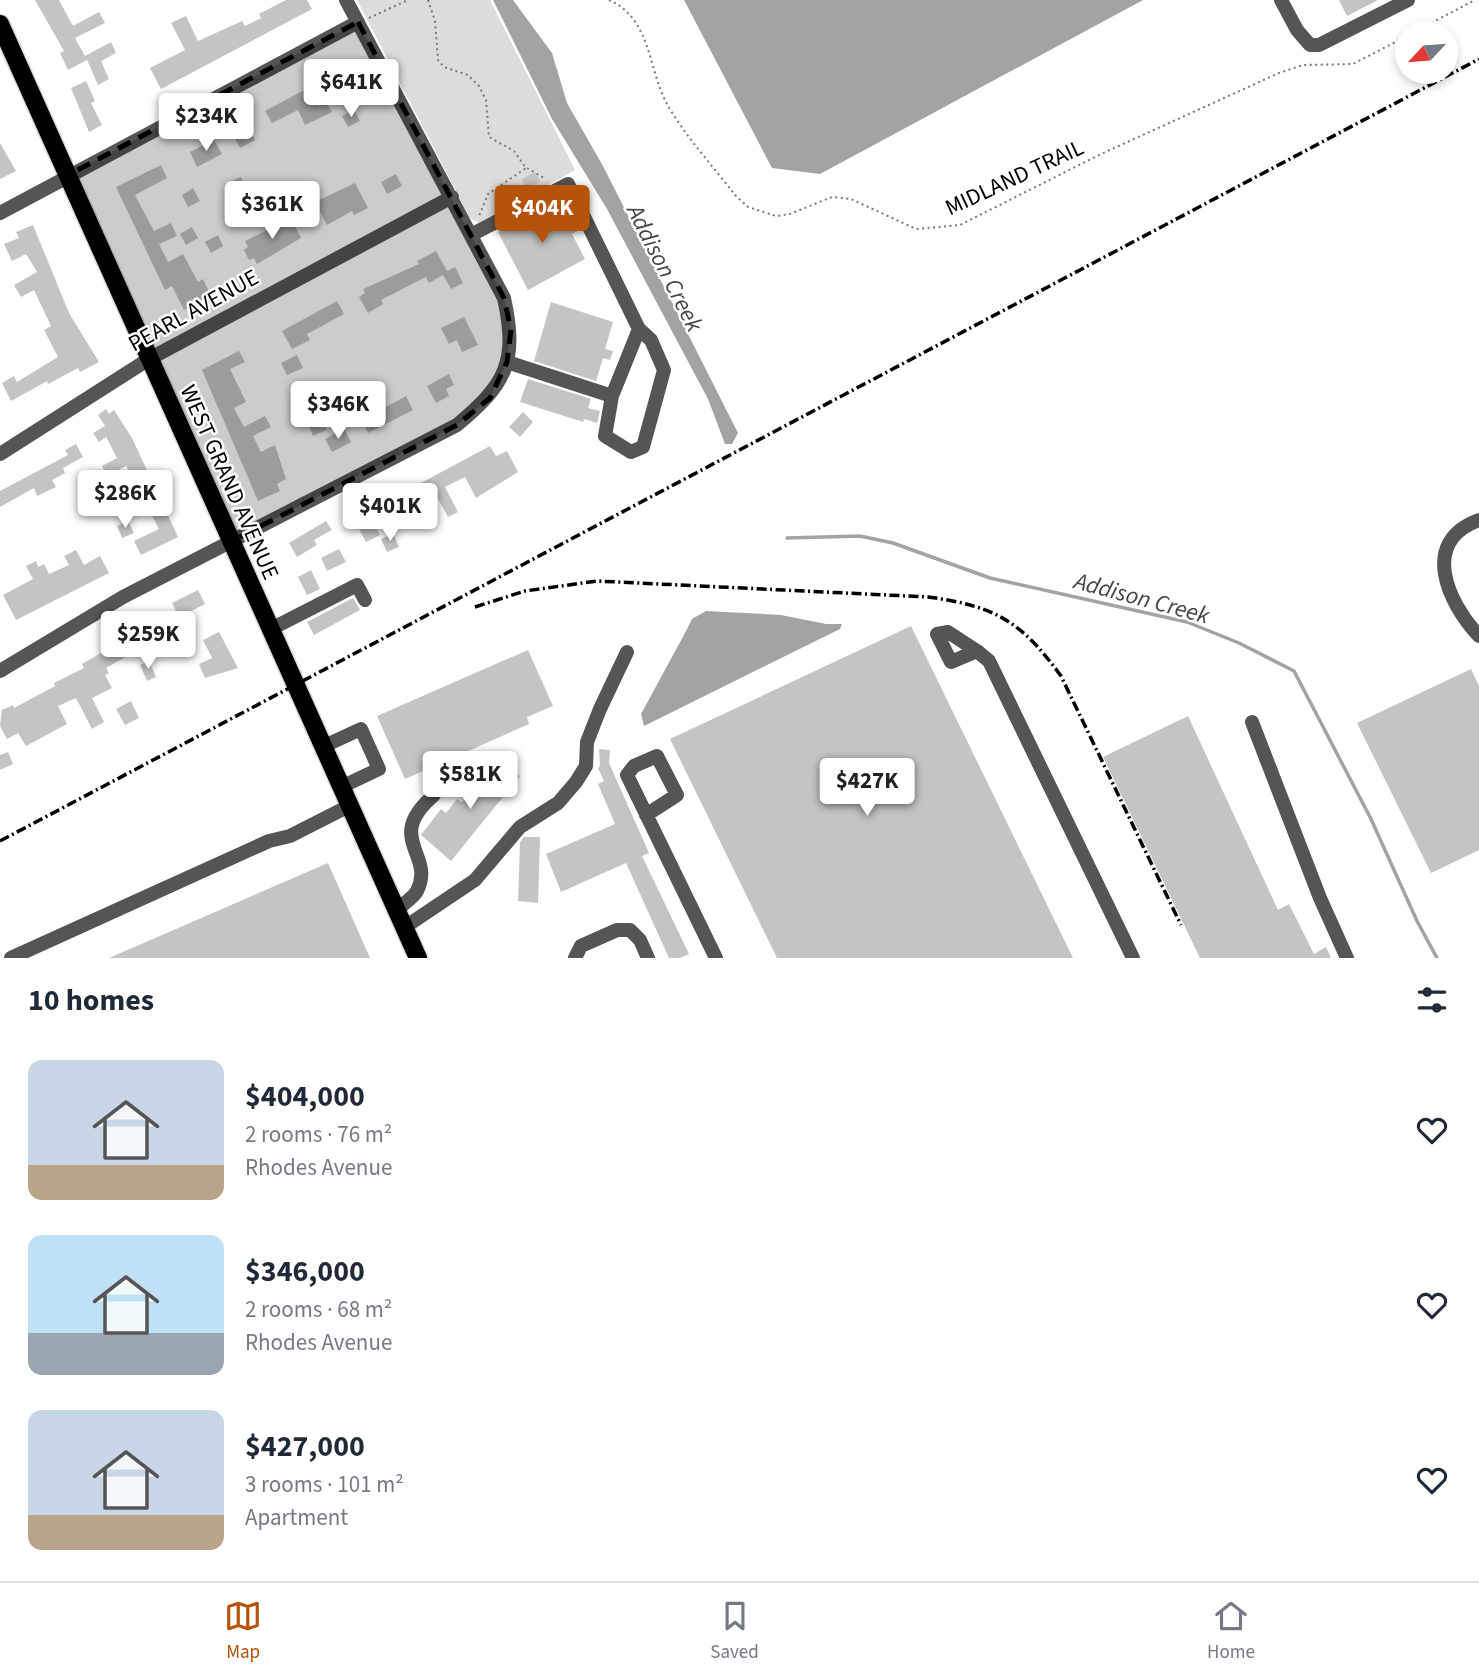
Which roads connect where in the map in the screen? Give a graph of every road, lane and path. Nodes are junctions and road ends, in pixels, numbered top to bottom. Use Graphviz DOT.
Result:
graph roads {
  1 [pos="346,0"];
  2 [pos="408,0"];
  3 [pos="428,0"];
  4 [pos="609,0"];
  5 [pos="1281,0"];
  6 [pos="1408,0"];
  7 [pos="1475,0"];
  8 [pos="1435,21"];
  9 [pos="358,22"];
  10 [pos="0,24"];
  11 [pos="1395,42"];
  12 [pos="526,168"];
  13 [pos="68,175"];
  14 [pos="556,191"];
  15 [pos="452,197"];
  16 [pos="0,213"];
  17 [pos="476,232"];
  18 [pos="639,329"];
  19 [pos="149,359"];
  20 [pos="507,362"];
  21 [pos="612,396"];
  22 [pos="0,454"];
  23 [pos="1479,520"];
  24 [pos="230,542"];
  25 [pos="365,600"];
  26 [pos="270,631"];
  27 [pos="1479,636"];
  28 [pos="976,651"];
  29 [pos="627,652"];
  30 [pos="0,671"];
  31 [pos="1252,722"];
  32 [pos="322,747"];
  33 [pos="341,787"];
  34 [pos="434,795"];
  35 [pos="349,806"];
  36 [pos="646,815"];
  37 [pos="397,910"];
  38 [pos="404,928"];
  39 [pos="10,958"];
  40 [pos="418,958"];
  41 [pos="575,958"];
  42 [pos="648,958"];
  43 [pos="716,958"];
  44 [pos="1133,958"];
  45 [pos="1347,958"];
  1 -- 9 [label="street"];
  2 -- 9 [label="path"];
  3 -- 12 [label="path"];
  4 -- 11 [label="path, MIDLAND TRAIL"];
  5 -- 6 [label="street"];
  7 -- 8 [label="path"];
  9 -- 13 [label="street"];
  9 -- 15 [label="street"];
  10 -- 13 [label="main road, WEST GRAND AVENUE"];
  12 -- 14 [label="path"];
  12 -- 17 [label="path"];
  13 -- 16 [label="street"];
  13 -- 19 [label="main road, WEST GRAND AVENUE"];
  14 -- 17 [label="street"];
  14 -- 18 [label="street"];
  15 -- 17 [label="street"];
  15 -- 19 [label="street, PEARL AVENUE"];
  17 -- 20 [label="street"];
  18 -- 21 [label="street"];
  18 -- 21 [label="street"];
  19 -- 22 [label="street, PEARL AVENUE"];
  19 -- 24 [label="main road, WEST GRAND AVENUE"];
  20 -- 21 [label="street"];
  20 -- 24 [label="street"];
  23 -- 27 [label="street"];
  24 -- 26 [label="main road, WEST GRAND AVENUE"];
  24 -- 30 [label="street"];
  25 -- 26 [label="street"];
  26 -- 32 [label="main road, WEST GRAND AVENUE"];
  28 -- 44 [label="street"];
  29 -- 38 [label="street"];
  31 -- 45 [label="street"];
  32 -- 33 [label="main road, WEST GRAND AVENUE"];
  32 -- 33 [label="street"];
  33 -- 35 [label="main road, WEST GRAND AVENUE"];
  34 -- 37 [label="street"];
  35 -- 37 [label="main road, WEST GRAND AVENUE"];
  35 -- 39 [label="street"];
  36 -- 43 [label="street"];
  37 -- 38 [label="main road, WEST GRAND AVENUE"];
  38 -- 40 [label="main road, WEST GRAND AVENUE"];
  41 -- 42 [label="street"];
}
